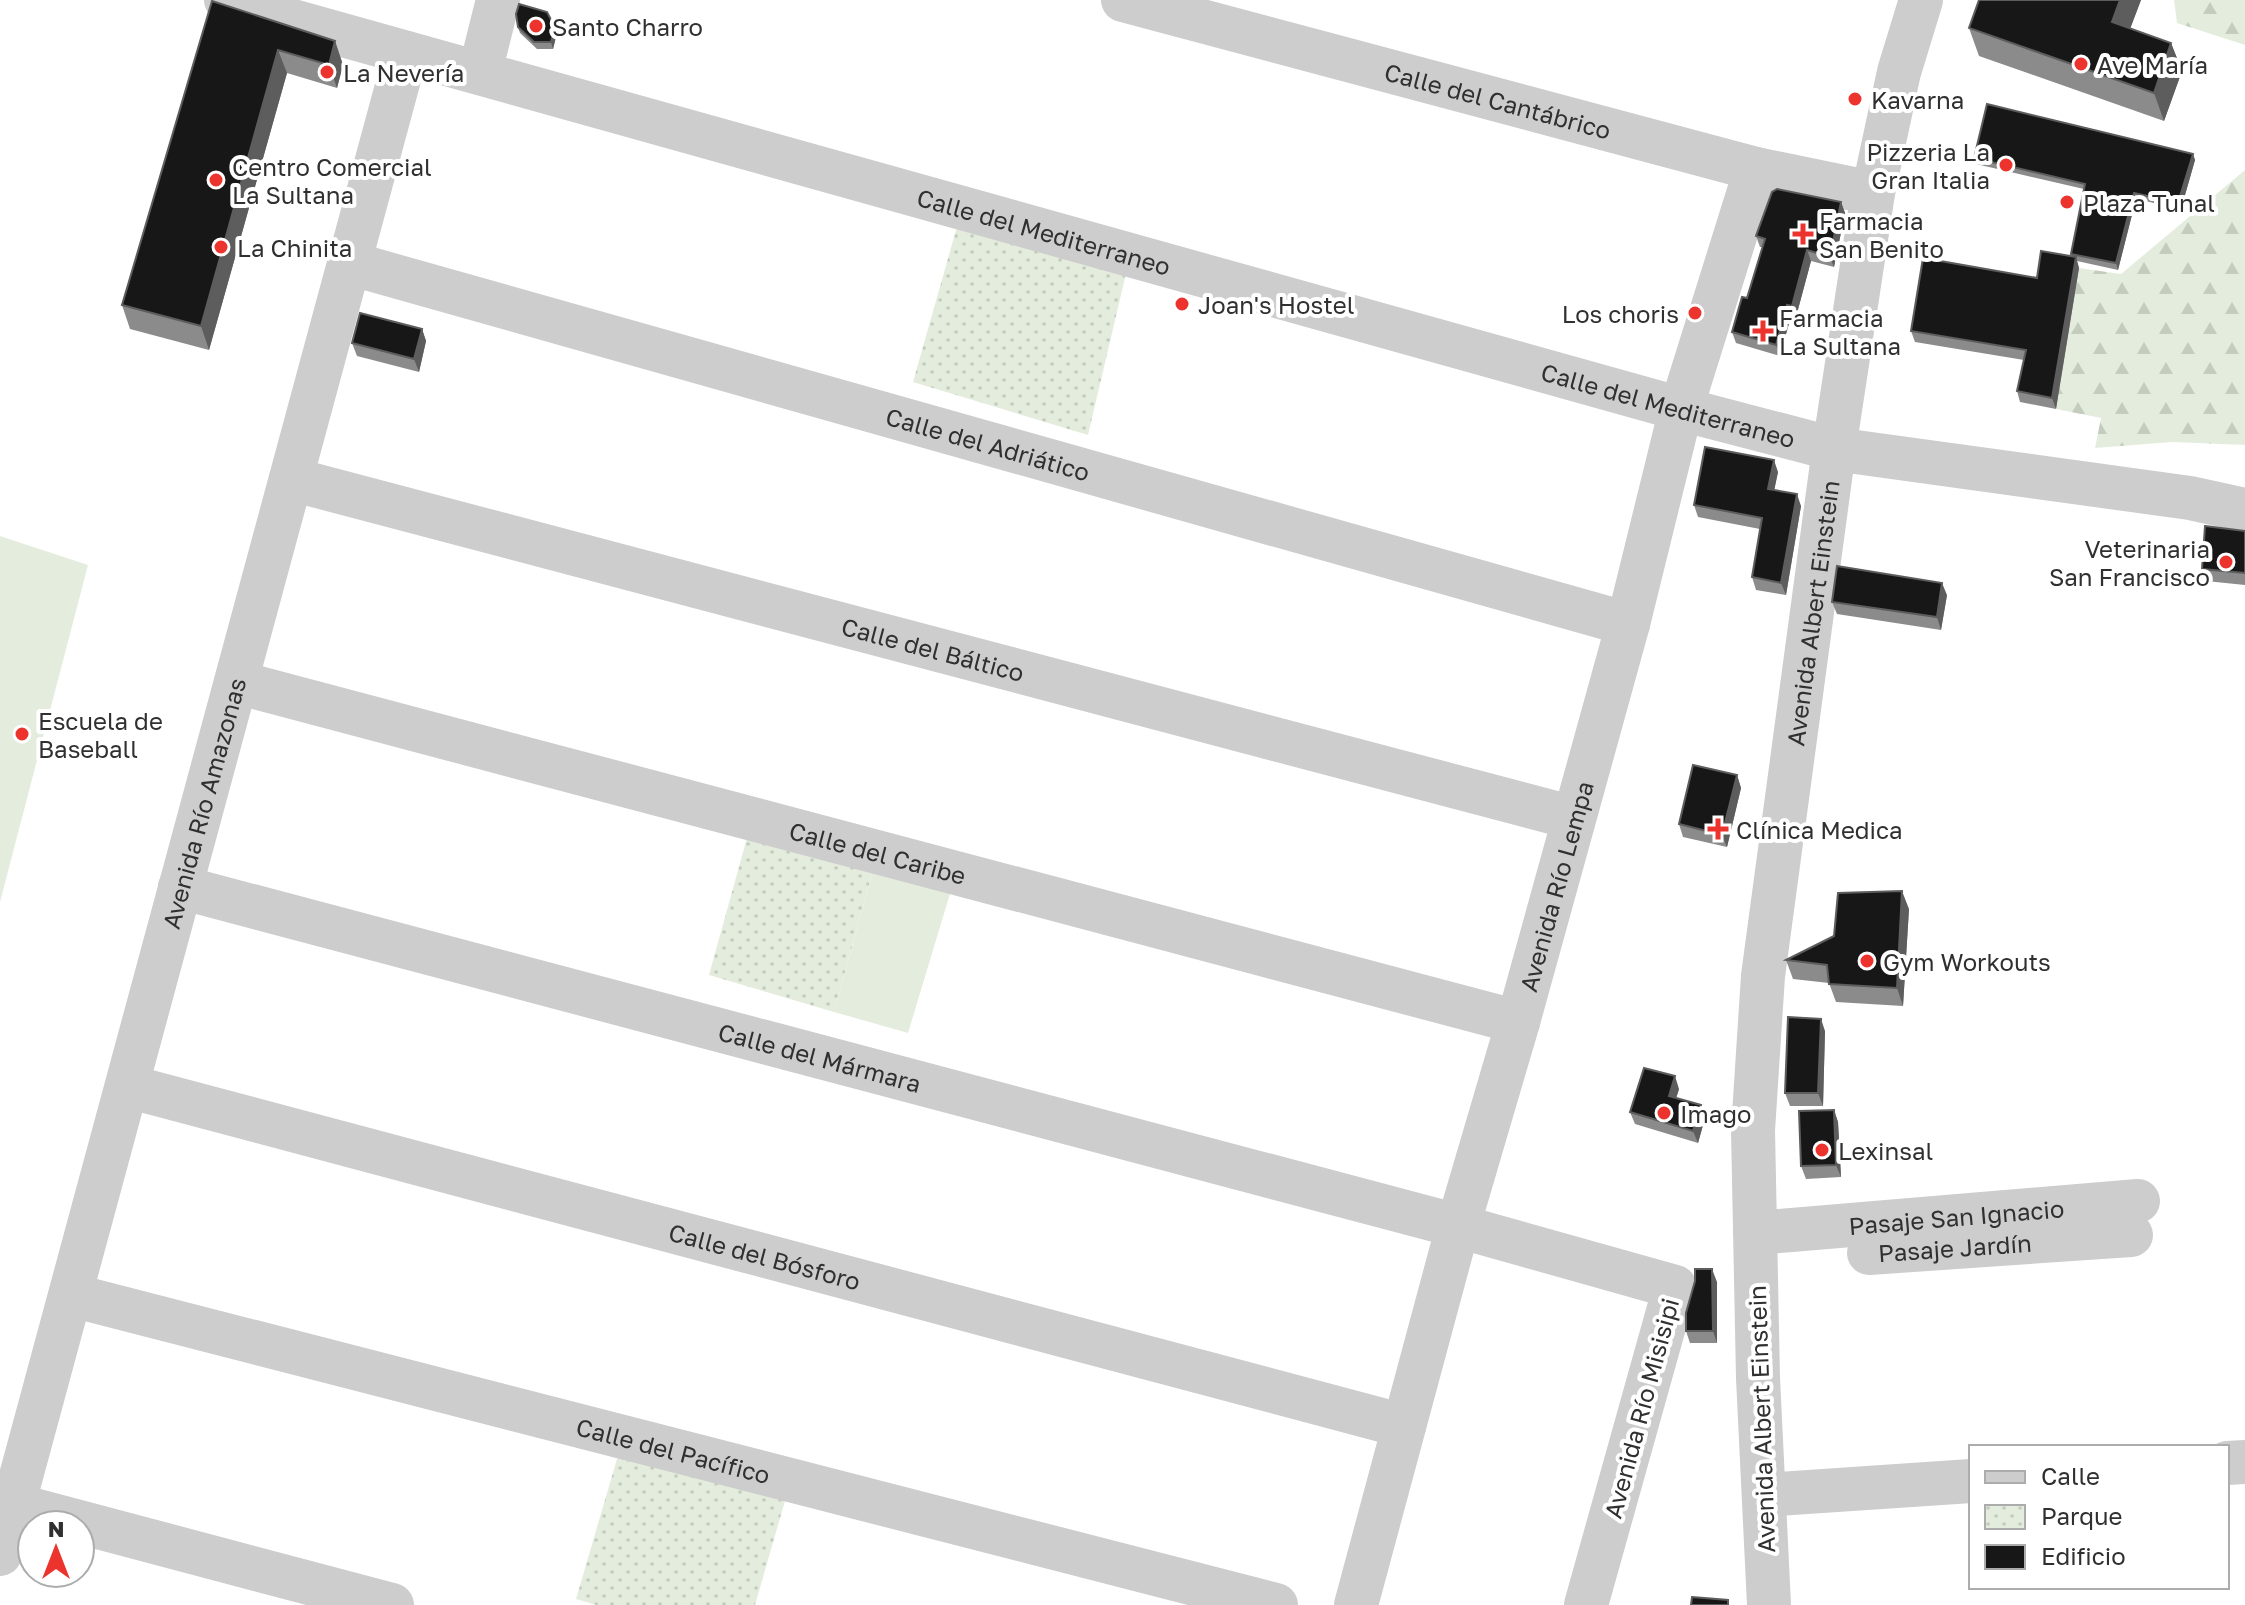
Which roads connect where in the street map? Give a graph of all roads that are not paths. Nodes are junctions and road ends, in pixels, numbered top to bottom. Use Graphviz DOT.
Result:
graph roads {
  1 [pos="226,0"];
  2 [pos="498,0"];
  3 [pos="1123,0"];
  4 [pos="1921,0"];
  5 [pos="406,53"];
  6 [pos="480,72"];
  7 [pos="1756,169"];
  8 [pos="1873,193"];
  9 [pos="349,263"];
  10 [pos="1681,409"];
  11 [pos="1834,449"];
  12 [pos="291,479"];
  13 [pos="2245,510"];
  14 [pos="1628,624"];
  15 [pos="236,682"];
  16 [pos="1574,818"];
  17 [pos="180,887"];
  18 [pos="1518,1022"];
  19 [pos="127,1086"];
  20 [pos="2135,1218"];
  21 [pos="1458,1226"];
  22 [pos="1766,1246"];
  23 [pos="71,1295"];
  24 [pos="1404,1426"];
  25 [pos="1969,1481"];
  26 [pos="1764,1495"];
  27 [pos="7,1504"];
  28 [pos="0,1554"];
  29 [pos="392,1605"];
  30 [pos="1276,1605"];
  31 [pos="1356,1605"];
  32 [pos="1586,1605"];
  33 [pos="1769,1605"];
  1 -- 5 [label="street, Calle del Mediterraneo"];
  2 -- 6 [label="street"];
  3 -- 7 [label="street, Calle del Cantábrico"];
  4 -- 8 [label="street, Avenida Albert Einstein"];
  5 -- 6 [label="street, Calle del Mediterraneo"];
  5 -- 9 [label="street, Avenida Río Amazonas"];
  6 -- 10 [label="street, Calle del Mediterraneo"];
  7 -- 8 [label="street, Calle del Cantábrico"];
  7 -- 10 [label="street, Avenida Río Lempa"];
  8 -- 11 [label="street, Avenida Albert Einstein"];
  9 -- 12 [label="street, Avenida Río Amazonas"];
  9 -- 14 [label="street, Calle del Adriático"];
  10 -- 11 [label="street, Calle del Mediterraneo"];
  10 -- 14 [label="street, Avenida Río Lempa"];
  11 -- 13 [label="street, Calle del Mediterraneo"];
  11 -- 22 [label="street, Avenida Albert Einstein"];
  12 -- 15 [label="street, Avenida Río Amazonas"];
  12 -- 16 [label="street, Calle del Báltico"];
  14 -- 16 [label="street, Avenida Río Lempa"];
  15 -- 17 [label="street, Avenida Río Amazonas"];
  15 -- 18 [label="street, Calle del Caribe"];
  16 -- 18 [label="street, Avenida Río Lempa"];
  17 -- 19 [label="street, Avenida Río Amazonas"];
  17 -- 21 [label="street, Calle del Mármara"];
  18 -- 21 [label="street, Avenida Río Lempa"];
  19 -- 23 [label="street, Avenida Río Amazonas"];
  19 -- 24 [label="street, Calle del Bósforo"];
  20 -- 22 [label="street, Pasaje Jardín"];
  21 -- 24 [label="street, Avenida Río Lempa"];
  21 -- 32 [label="street, Avenida Río Misisipi"];
  22 -- 26 [label="street, Avenida Albert Einstein"];
  23 -- 27 [label="street, Avenida Río Amazonas"];
  23 -- 30 [label="street, Calle del Pacífico"];
  24 -- 31 [label="street, Avenida Río Lempa"];
  25 -- 26 [label="street"];
  26 -- 33 [label="street, Avenida Albert Einstein"];
  27 -- 28 [label="street, Avenida Río Amazonas"];
  27 -- 29 [label="street"];
}
